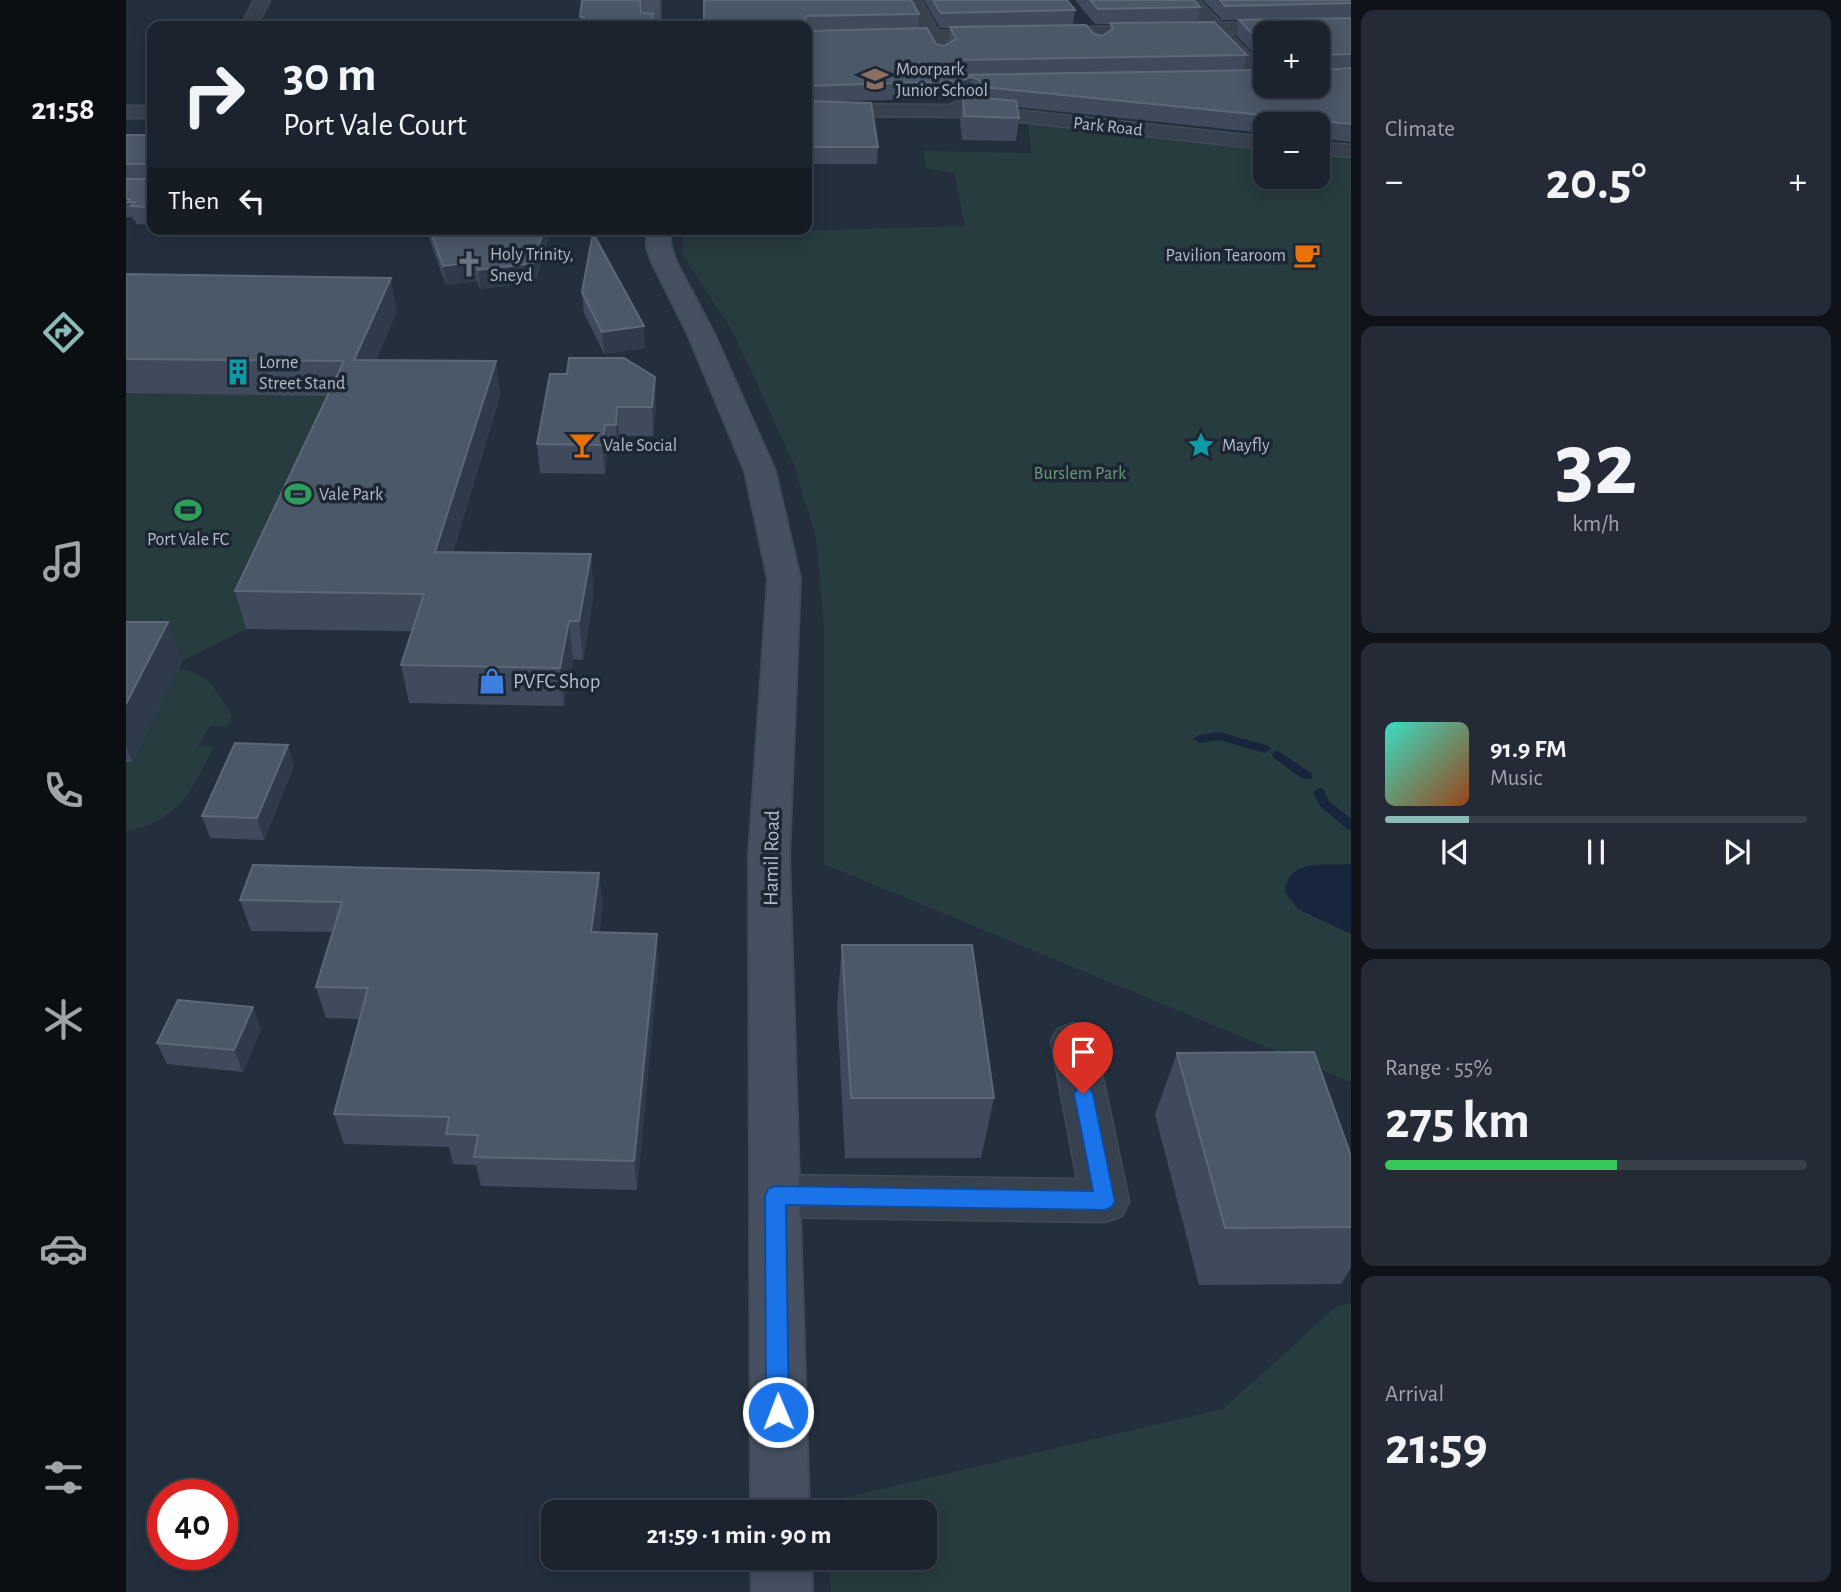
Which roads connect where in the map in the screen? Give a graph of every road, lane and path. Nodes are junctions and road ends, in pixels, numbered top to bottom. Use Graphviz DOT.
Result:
graph roads {
  1 [pos="262,0"];
  2 [pos="651,0"];
  3 [pos="913,0"];
  4 [pos="1190,0"];
  5 [pos="1073,10"];
  6 [pos="252,21"];
  7 [pos="652,21"];
  8 [pos="1351,25"];
  9 [pos="1215,27"];
  10 [pos="1090,31"];
  11 [pos="932,35"];
  12 [pos="812,39"];
  13 [pos="1105,51"];
  14 [pos="1253,67"];
  15 [pos="1253,78"];
  16 [pos="1240,79"];
  17 [pos="812,110"];
  18 [pos="126,111"];
  19 [pos="950,111"];
  20 [pos="147,112"];
  21 [pos="1253,142"];
  22 [pos="1330,149"];
  23 [pos="1351,151"];
  24 [pos="658,235"];
  25 [pos="1073,1041"];
  26 [pos="775,1196"];
  27 [pos="780,1500"];
  28 [pos="781,1570"];
  29 [pos="782,1592"];
  1 -- 6 [label="street"];
  2 -- 7 [label="street"];
  3 -- 11 [label="street"];
  4 -- 9 [label="street"];
  5 -- 10 [label="street"];
  8 -- 9 [label="street"];
  9 -- 10 [label="street"];
  9 -- 14 [label="street"];
  10 -- 11 [label="street"];
  10 -- 13 [label="street"];
  11 -- 12 [label="street"];
  11 -- 19 [label="street, Park Road"];
  15 -- 16 [label="street"];
  17 -- 19 [label="street, Park Road"];
  18 -- 20 [label="street"];
  19 -- 21 [label="street, Park Road"];
  22 -- 23 [label="street"];
  24 -- 26 [label="street, Hamil Road"];
  25 -- 26 [label="street"];
  26 -- 27 [label="street, Hamil Road"];
  28 -- 29 [label="street"];
}
